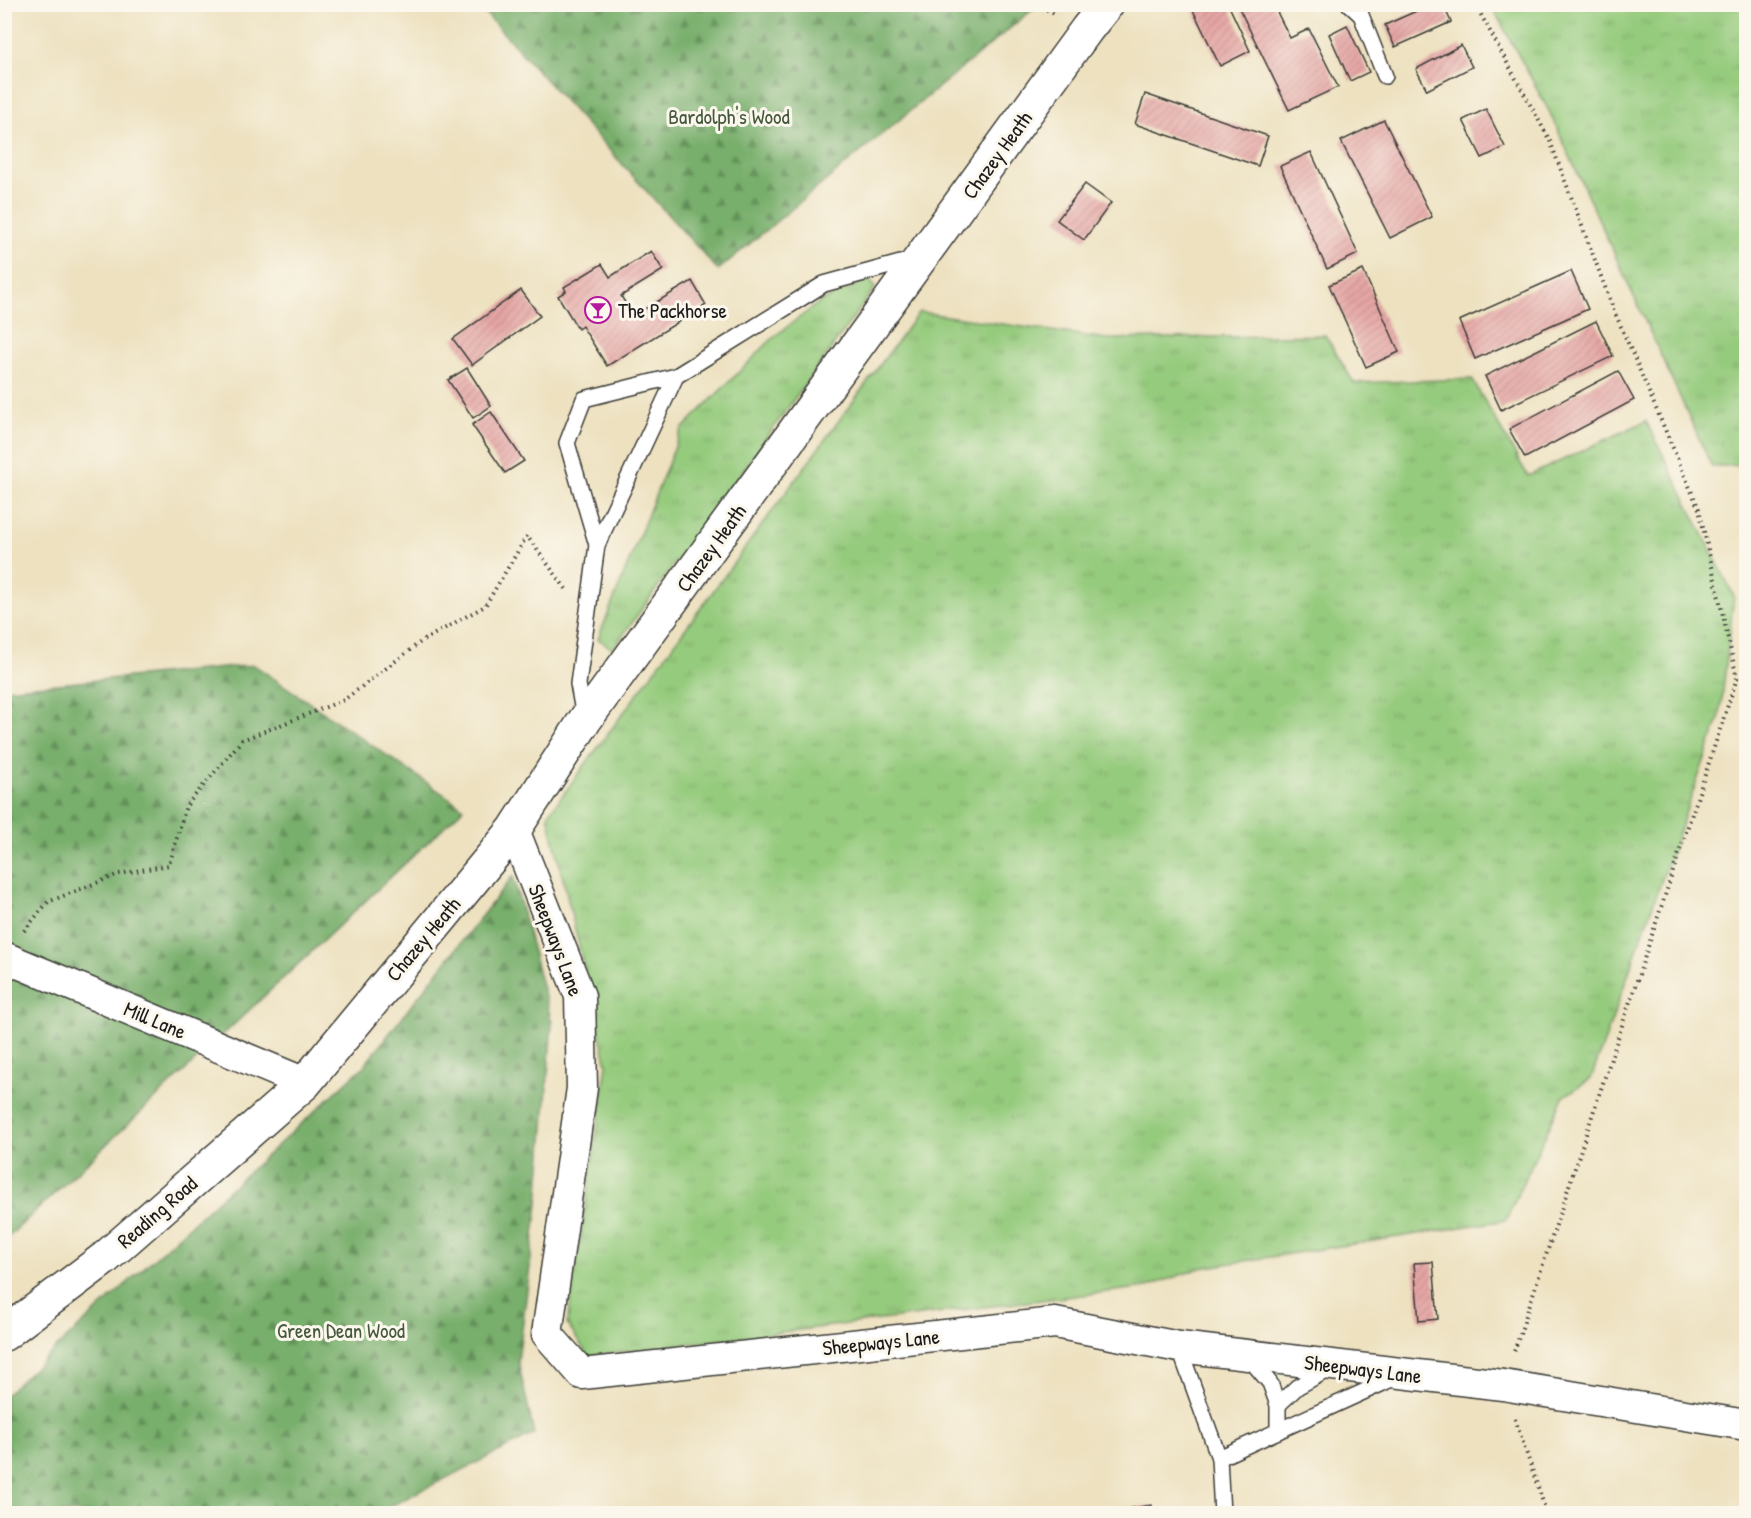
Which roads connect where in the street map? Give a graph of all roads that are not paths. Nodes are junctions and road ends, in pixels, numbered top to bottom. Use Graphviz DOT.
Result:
graph roads {
  1 [pos="1107,4"];
  2 [pos="1349,4"];
  3 [pos="1385,76"];
  4 [pos="924,256"];
  5 [pos="676,376"];
  6 [pos="597,545"];
  7 [pos="585,720"];
  8 [pos="514,830"];
  9 [pos="12,947"];
  10 [pos="305,1083"];
  11 [pos="4,1334"];
  12 [pos="1179,1347"];
  13 [pos="1246,1355"];
  14 [pos="1333,1365"];
  15 [pos="1403,1374"];
  16 [pos="1278,1405"];
  17 [pos="1746,1425"];
  18 [pos="1278,1431"];
  19 [pos="1219,1458"];
  20 [pos="1222,1514"];
  1 -- 4 [label="main road, Chazey Heath"];
  2 -- 3 [label="lane"];
  4 -- 5 [label="lane"];
  4 -- 7 [label="main road, Chazey Heath"];
  5 -- 6 [label="lane"];
  5 -- 6 [label="lane"];
  6 -- 7 [label="lane"];
  7 -- 8 [label="main road, Chazey Heath"];
  8 -- 10 [label="main road, Chazey Heath"];
  8 -- 12 [label="street, Sheepways Lane"];
  9 -- 10 [label="street, Mill Lane"];
  10 -- 11 [label="main road, Reading Road"];
  12 -- 13 [label="street, Sheepways Lane"];
  12 -- 19 [label="lane"];
  13 -- 14 [label="street, Sheepways Lane"];
  13 -- 16 [label="lane"];
  14 -- 15 [label="street, Sheepways Lane"];
  14 -- 16 [label="lane"];
  15 -- 17 [label="street, Sheepways Lane"];
  15 -- 18 [label="lane"];
  16 -- 18 [label="lane"];
  18 -- 19 [label="lane"];
  19 -- 20 [label="lane"];
}
